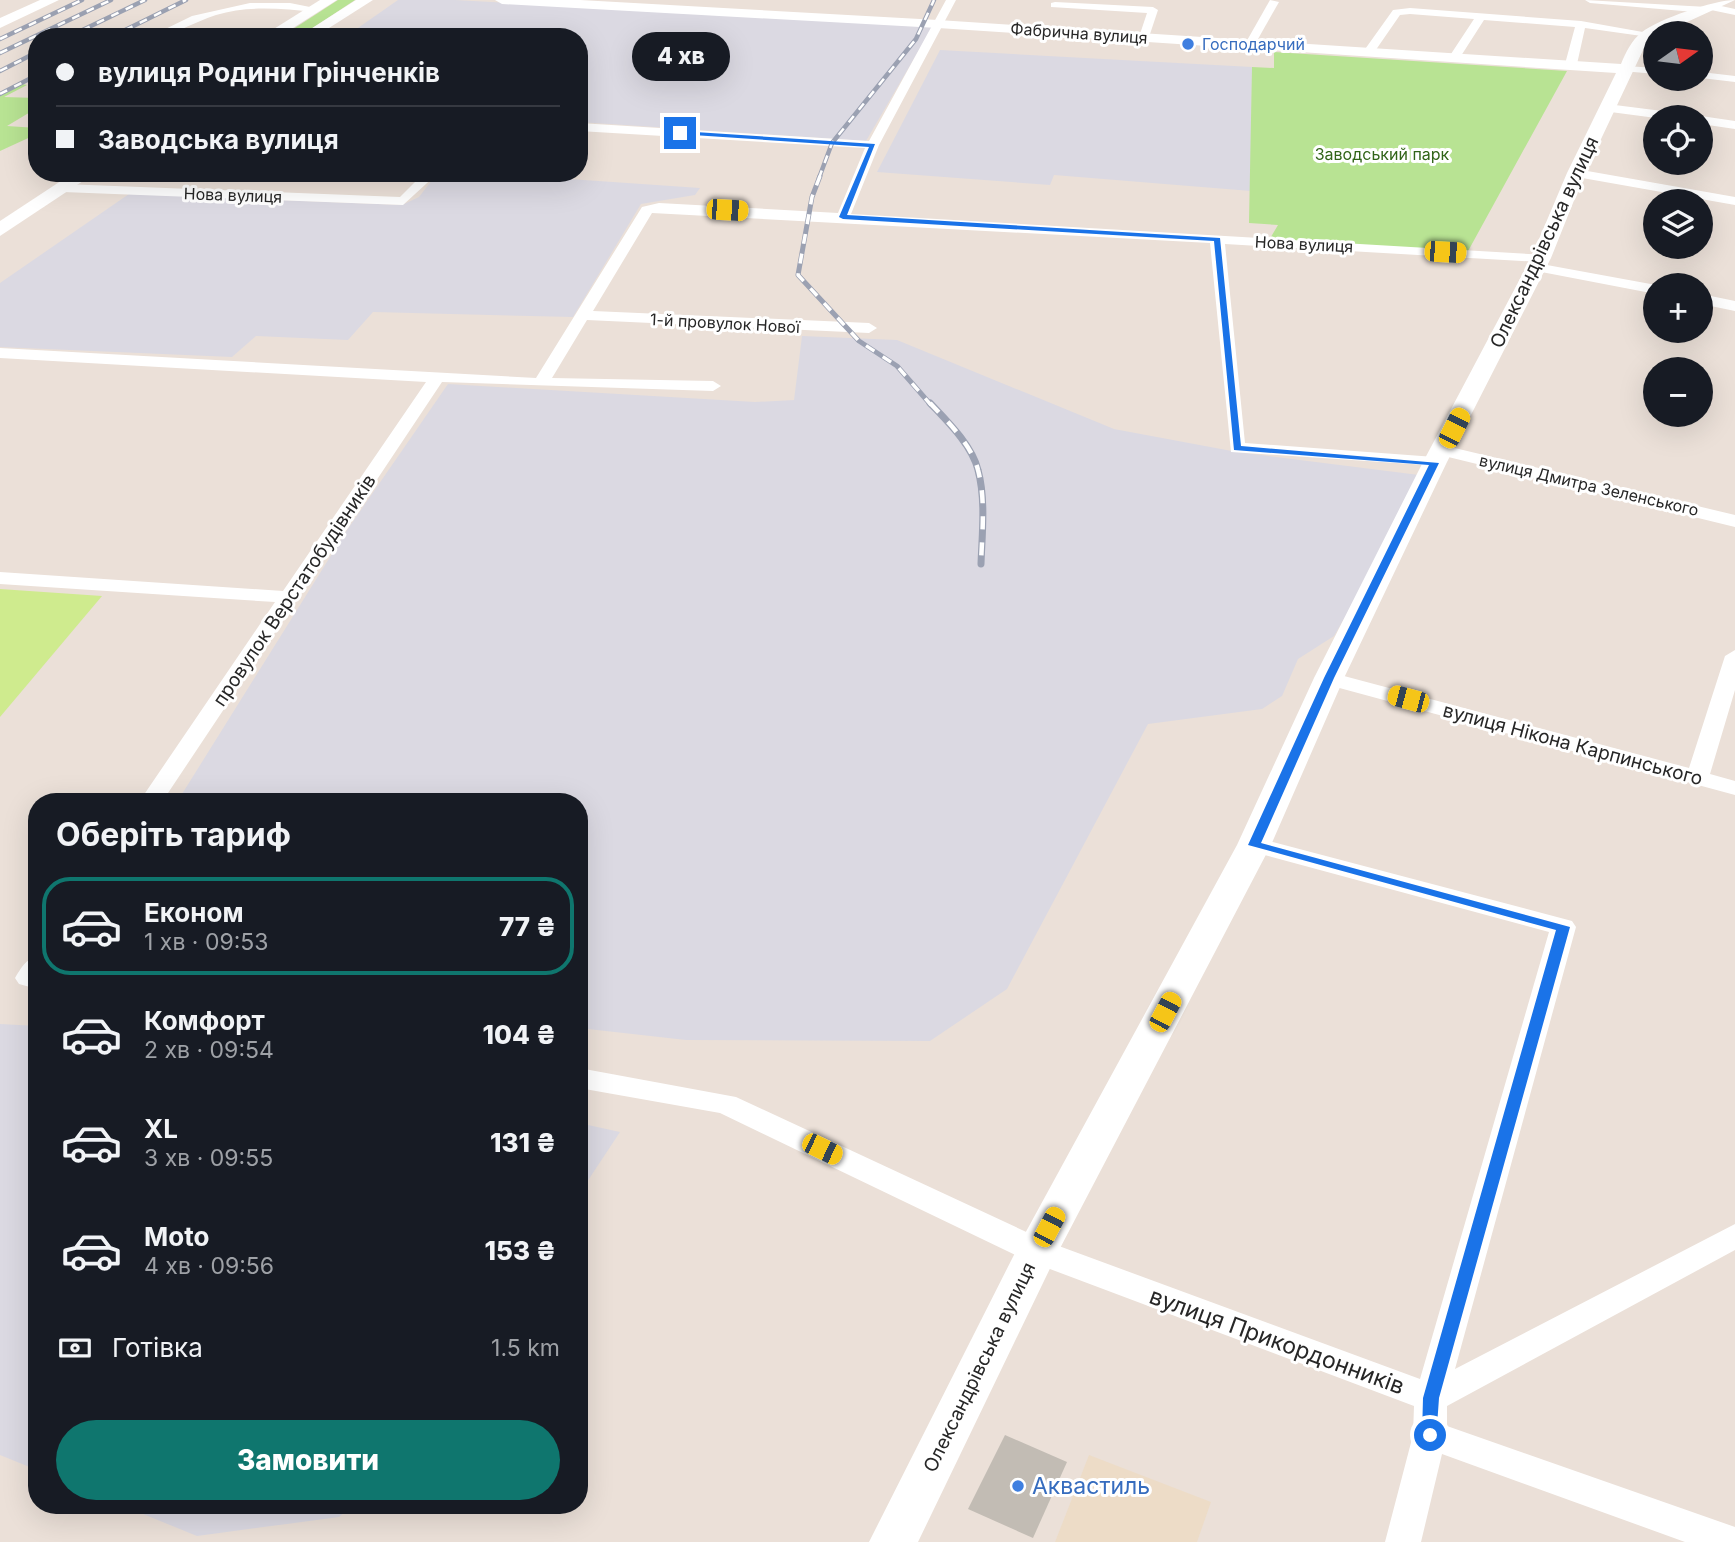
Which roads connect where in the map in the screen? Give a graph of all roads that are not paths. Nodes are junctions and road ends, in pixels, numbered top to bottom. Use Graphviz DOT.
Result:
graph roads {
  1 [pos="52,0"];
  2 [pos="330,0"];
  3 [pos="366,0"];
  4 [pos="502,0"];
  5 [pos="951,0"];
  6 [pos="1590,0"];
  7 [pos="1729,0"];
  8 [pos="1274,2"];
  9 [pos="1055,5"];
  10 [pos="1709,8"];
  11 [pos="315,9"];
  12 [pos="1735,12"];
  13 [pos="1481,17"];
  14 [pos="1679,21"];
  15 [pos="0,24"];
  16 [pos="937,24"];
  17 [pos="1581,24"];
  18 [pos="174,28"];
  19 [pos="283,28"];
  20 [pos="321,28"];
  21 [pos="1643,33"];
  22 [pos="1144,37"];
  23 [pos="1643,40"];
  24 [pos="1250,44"];
  25 [pos="1369,52"];
  26 [pos="1455,57"];
  27 [pos="1571,64"];
  28 [pos="1626,69"];
  29 [pos="1643,70"];
  30 [pos="1713,76"];
  31 [pos="1735,79"];
  32 [pos="1607,107"];
  33 [pos="1643,112"];
  34 [pos="1713,122"];
  35 [pos="1735,125"];
  36 [pos="588,128"];
  37 [pos="873,145"];
  38 [pos="1576,173"];
  39 [pos="72,182"];
  40 [pos="423,182"];
  41 [pos="63,188"];
  42 [pos="1735,201"];
  43 [pos="843,217"];
  44 [pos="0,230"];
  45 [pos="1217,239"];
  46 [pos="1538,262"];
  47 [pos="1643,287"];
  48 [pos="1713,301"];
  49 [pos="1735,306"];
  50 [pos="582,315"];
  51 [pos="869,328"];
  52 [pos="0,353"];
  53 [pos="437,378"];
  54 [pos="541,383"];
  55 [pos="713,386"];
  56 [pos="1438,456"];
  57 [pos="1735,521"];
  58 [pos="0,578"];
  59 [pos="291,597"];
  60 [pos="1735,656"];
  61 [pos="1329,678"];
  62 [pos="1697,778"];
  63 [pos="1735,788"];
  64 [pos="156,793"];
  65 [pos="1254,845"];
  66 [pos="588,1080"];
  67 [pos="1735,1236"];
  68 [pos="1037,1251"];
  69 [pos="1431,1398"];
  70 [pos="1430,1435"];
  71 [pos="893,1542"];
  72 [pos="1403,1542"];
  73 [pos="1731,1542"];
  1 -- 15 [label="main road"];
  2 -- 11 [label="main road"];
  3 -- 20 [label="main road"];
  4 -- 16 [label="main road, Фабрична вулиця"];
  5 -- 16 [label="street"];
  6 -- 10 [label="street"];
  7 -- 10 [label="main road"];
  8 -- 24 [label="street"];
  9 -- 22 [label="street"];
  10 -- 12 [label="street"];
  10 -- 14 [label="main road"];
  11 -- 18 [label="street"];
  11 -- 19 [label="main road"];
  13 -- 17 [label="street"];
  13 -- 25 [label="street"];
  13 -- 26 [label="street"];
  16 -- 22 [label="main road, Фабрична вулиця"];
  16 -- 37 [label="street"];
  17 -- 21 [label="street"];
  17 -- 27 [label="street"];
  22 -- 24 [label="main road, Фабрична вулиця"];
  23 -- 28 [label="main road, Олександрівська вулиця"];
  24 -- 25 [label="main road, Фабрична вулиця"];
  25 -- 26 [label="main road, Фабрична вулиця"];
  26 -- 27 [label="main road, Фабрична вулиця"];
  27 -- 28 [label="main road, Фабрична вулиця"];
  28 -- 29 [label="street, Фабрична вулиця"];
  28 -- 32 [label="main road, Олександрівська вулиця"];
  30 -- 31 [label="street"];
  32 -- 33 [label="street"];
  32 -- 38 [label="main road, Олександрівська вулиця"];
  34 -- 35 [label="street"];
  36 -- 37 [label="street"];
  37 -- 43 [label="street"];
  38 -- 42 [label="street"];
  38 -- 46 [label="main road, Олександрівська вулиця"];
  39 -- 41 [label="main road"];
  40 -- 41 [label="street, Нова вулиця"];
  41 -- 44 [label="main road"];
  43 -- 45 [label="street, Нова вулиця"];
  43 -- 50 [label="street, Нова вулиця"];
  45 -- 46 [label="street, Нова вулиця"];
  45 -- 56 [label="street, вулиця Дмитра Зеленського"];
  46 -- 47 [label="street, Нова вулиця"];
  46 -- 56 [label="main road, Олександрівська вулиця"];
  48 -- 49 [label="street"];
  50 -- 51 [label="street, 1-й провулок Нової"];
  50 -- 54 [label="street"];
  52 -- 53 [label="street"];
  53 -- 54 [label="street"];
  53 -- 59 [label="street, провулок Верстатобудівників"];
  54 -- 55 [label="street"];
  56 -- 57 [label="street, вулиця Дмитра Зеленського"];
  56 -- 61 [label="main road, Олександрівська вулиця"];
  58 -- 59 [label="street"];
  59 -- 64 [label="street, провулок Верстатобудівників"];
  60 -- 62 [label="street"];
  61 -- 62 [label="street, вулиця Нікона Карпинського"];
  61 -- 65 [label="main road, Олександрівська вулиця"];
  62 -- 63 [label="street, вулиця Нікона Карпинського"];
  65 -- 68 [label="main road, Олександрівська вулиця"];
  65 -- 69 [label="street"];
  66 -- 68 [label="street"];
  67 -- 69 [label="street"];
  68 -- 69 [label="street, вулиця Прикордонників"];
  68 -- 71 [label="main road, Олександрівська вулиця"];
  69 -- 70 [label="street"];
  70 -- 72 [label="street"];
  70 -- 73 [label="street"];
}
